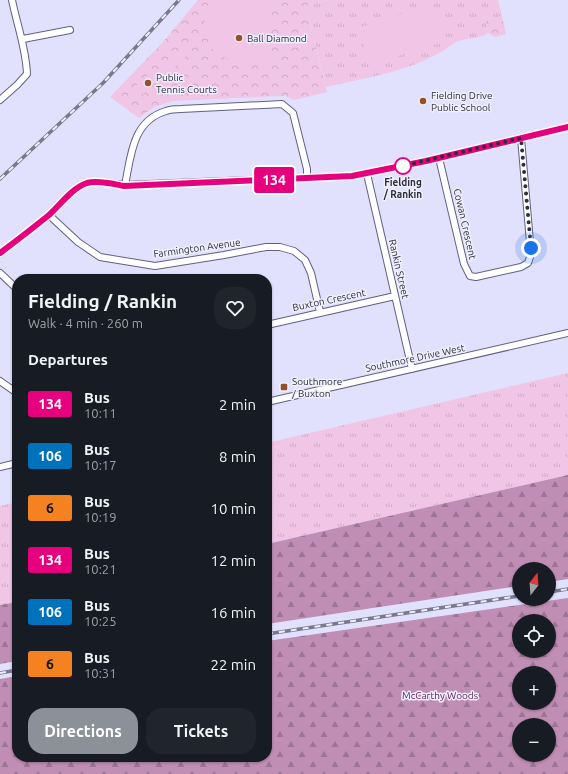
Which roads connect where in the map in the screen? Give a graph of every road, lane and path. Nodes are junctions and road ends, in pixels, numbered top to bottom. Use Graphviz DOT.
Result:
graph roads {
  1 [pos="12,0"];
  2 [pos="70,30"];
  3 [pos="23,39"];
  4 [pos="0,100"];
  5 [pos="568,127"];
  6 [pos="521,138"];
  7 [pos="439,158"];
  8 [pos="367,174"];
  9 [pos="307,178"];
  10 [pos="124,186"];
  11 [pos="49,215"];
  12 [pos="0,253"];
  13 [pos="0,273"];
  14 [pos="12,284"];
  15 [pos="395,296"];
  16 [pos="320,312"];
  17 [pos="272,324"];
  18 [pos="568,333"];
  19 [pos="412,369"];
  20 [pos="0,381"];
  21 [pos="12,390"];
  22 [pos="272,401"];
  23 [pos="12,464"];
  24 [pos="0,467"];
  1 -- 3 [label="street"];
  2 -- 3 [label="street"];
  3 -- 4 [label="street"];
  5 -- 6 [label="street"];
  6 -- 7 [label="street"];
  6 -- 7 [label="street, Cowan Crescent"];
  7 -- 8 [label="street"];
  8 -- 9 [label="street"];
  8 -- 15 [label="street, Rankin Street"];
  9 -- 10 [label="street"];
  9 -- 10 [label="street"];
  10 -- 11 [label="street"];
  11 -- 12 [label="street"];
  11 -- 16 [label="street, Farmington Avenue"];
  13 -- 14 [label="street"];
  15 -- 16 [label="street, Buxton Crescent"];
  15 -- 19 [label="street, Rankin Street"];
  16 -- 17 [label="street, Buxton Crescent"];
  18 -- 19 [label="street, Southmore Drive West"];
  19 -- 22 [label="street, Southmore Drive West"];
  20 -- 21 [label="street"];
  23 -- 24 [label="street"];
}
